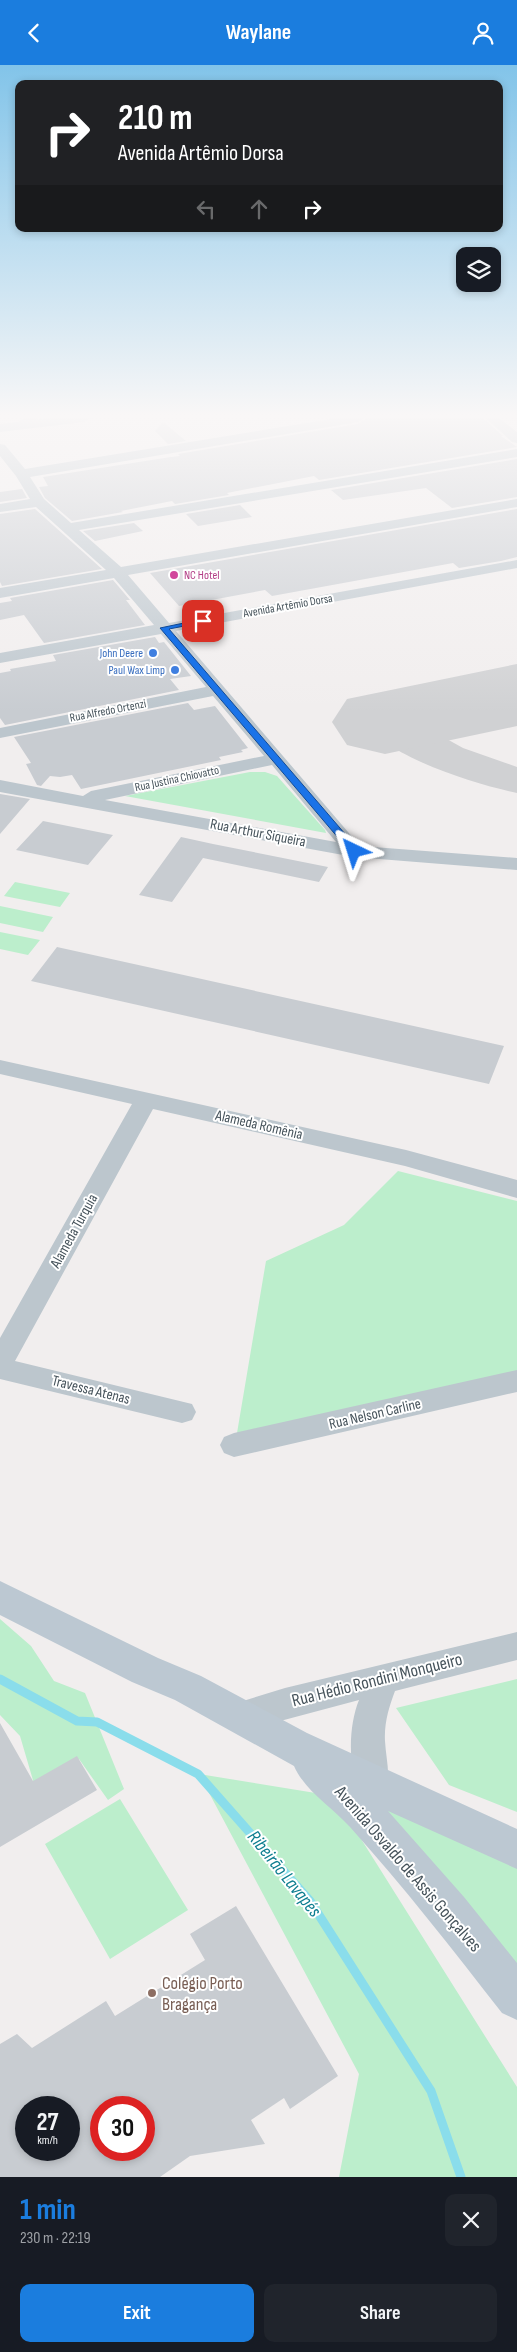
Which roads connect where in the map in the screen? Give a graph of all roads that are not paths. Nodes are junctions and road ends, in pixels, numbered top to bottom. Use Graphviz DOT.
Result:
graph roads {
  1 [pos="55,517"];
  2 [pos="136,517"];
  3 [pos="440,517"];
  4 [pos="68,528"];
  5 [pos="517,565"];
  6 [pos="118,573"];
  7 [pos="0,593"];
  8 [pos="163,628"];
  9 [pos="0,658"];
  10 [pos="216,690"];
  11 [pos="0,733"];
  12 [pos="276,759"];
  13 [pos="0,786"];
  14 [pos="78,799"];
  15 [pos="354,851"];
  16 [pos="517,865"];
  17 [pos="0,1067"];
  18 [pos="147,1099"];
  19 [pos="517,1189"];
  20 [pos="0,1363"];
  21 [pos="0,1368"];
  22 [pos="517,1381"];
  23 [pos="182,1412"];
  24 [pos="234,1445"];
  25 [pos="0,1597"];
  26 [pos="517,1646"];
  27 [pos="384,1678"];
  28 [pos="239,1717"];
  29 [pos="293,1746"];
  30 [pos="372,1784"];
  31 [pos="517,1849"];
  32 [pos="517,1998"];
  1 -- 4 [label="street"];
  2 -- 4 [label="street"];
  3 -- 6 [label="street"];
  4 -- 6 [label="street"];
  5 -- 8 [label="street, Avenida Artêmio Dorsa"];
  6 -- 7 [label="street"];
  6 -- 8 [label="street"];
  8 -- 9 [label="street, Avenida Artêmio Dorsa"];
  8 -- 10 [label="street"];
  10 -- 11 [label="street, Rua Alfredo Ortenzi"];
  10 -- 12 [label="street"];
  12 -- 14 [label="street, Rua Justina Chiovatto"];
  12 -- 15 [label="street"];
  13 -- 14 [label="street, Rua Arthur Siqueira"];
  14 -- 15 [label="street, Rua Arthur Siqueira"];
  15 -- 16 [label="street, Rua Arthur Siqueira"];
  17 -- 18 [label="street, Alameda Romênia"];
  18 -- 19 [label="street, Alameda Romênia"];
  18 -- 20 [label="street, Alameda Turquia"];
  21 -- 23 [label="street, Travessa Atenas"];
  22 -- 24 [label="street, Rua Nelson Carline"];
  25 -- 28 [label="street, Avenida Osvaldo de Assis Gonçalves"];
  26 -- 27 [label="street, Rua Hédio Rondini Monqueiro"];
  27 -- 28 [label="street, Rua Hédio Rondini Monqueiro"];
  27 -- 30 [label="street"];
  28 -- 29 [label="street, Avenida Osvaldo de Assis Gonçalves"];
  29 -- 30 [label="street, Avenida Osvaldo de Assis Gonçalves"];
  29 -- 32 [label="street, Avenida Osvaldo de Assis Gonçalves"];
  30 -- 31 [label="street, Avenida Osvaldo de Assis Gonçalves"];
}
